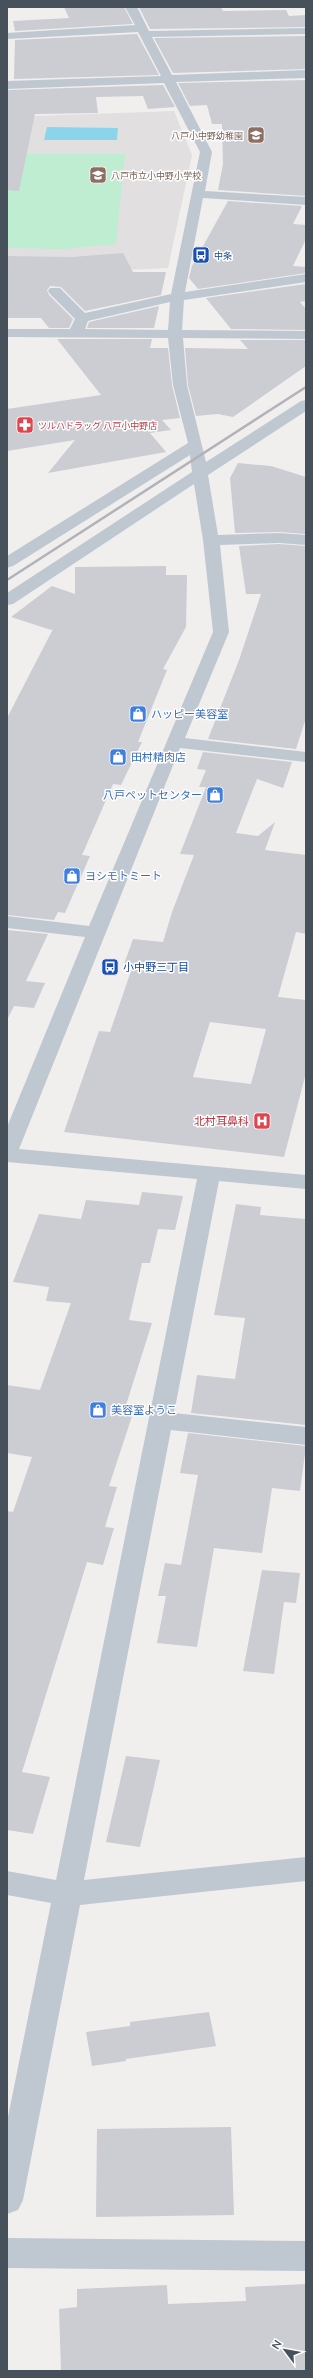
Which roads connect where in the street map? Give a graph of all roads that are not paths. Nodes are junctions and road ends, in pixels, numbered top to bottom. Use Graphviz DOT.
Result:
graph roads {
  1 [pos="131,7"];
  2 [pos="144,31"];
  3 [pos="306,31"];
  4 [pos="7,36"];
  5 [pos="306,74"];
  6 [pos="170,79"];
  7 [pos="7,85"];
  8 [pos="199,194"];
  9 [pos="306,201"];
  10 [pos="306,278"];
  11 [pos="55,292"];
  12 [pos="177,298"];
  13 [pos="82,318"];
  14 [pos="14,333"];
  15 [pos="76,333"];
  16 [pos="175,334"];
  17 [pos="306,335"];
  18 [pos="7,340"];
  19 [pos="306,404"];
  20 [pos="196,445"];
  21 [pos="200,472"];
  22 [pos="211,540"];
  23 [pos="306,540"];
  24 [pos="7,563"];
  25 [pos="7,600"];
  26 [pos="174,742"];
  27 [pos="306,757"];
  28 [pos="7,922"];
  29 [pos="96,933"];
  30 [pos="7,1154"];
  31 [pos="208,1175"];
  32 [pos="306,1182"];
  33 [pos="160,1420"];
  34 [pos="306,1436"];
  35 [pos="306,1869"];
  36 [pos="7,1883"];
  37 [pos="68,1894"];
  38 [pos="7,2200"];
  39 [pos="7,2253"];
  40 [pos="306,2256"];
  1 -- 2 [label="street"];
  2 -- 3 [label="street"];
  2 -- 4 [label="street"];
  2 -- 6 [label="street"];
  5 -- 6 [label="street"];
  6 -- 7 [label="street"];
  6 -- 8 [label="street"];
  8 -- 9 [label="street"];
  8 -- 12 [label="street"];
  10 -- 12 [label="street"];
  11 -- 13 [label="street"];
  12 -- 13 [label="street"];
  12 -- 16 [label="street"];
  13 -- 15 [label="street"];
  14 -- 15 [label="street"];
  14 -- 18 [label="street"];
  15 -- 16 [label="street"];
  16 -- 17 [label="street"];
  16 -- 20 [label="street"];
  19 -- 21 [label="street"];
  20 -- 21 [label="street"];
  20 -- 24 [label="street"];
  21 -- 22 [label="street"];
  21 -- 25 [label="street"];
  22 -- 23 [label="street"];
  22 -- 26 [label="street"];
  26 -- 27 [label="street"];
  26 -- 29 [label="street"];
  28 -- 29 [label="street"];
  29 -- 30 [label="street"];
  30 -- 31 [label="street"];
  31 -- 32 [label="street"];
  31 -- 33 [label="street"];
  33 -- 34 [label="street"];
  33 -- 37 [label="street"];
  35 -- 37 [label="street"];
  36 -- 37 [label="street"];
  37 -- 38 [label="street"];
  39 -- 40 [label="street"];
}
